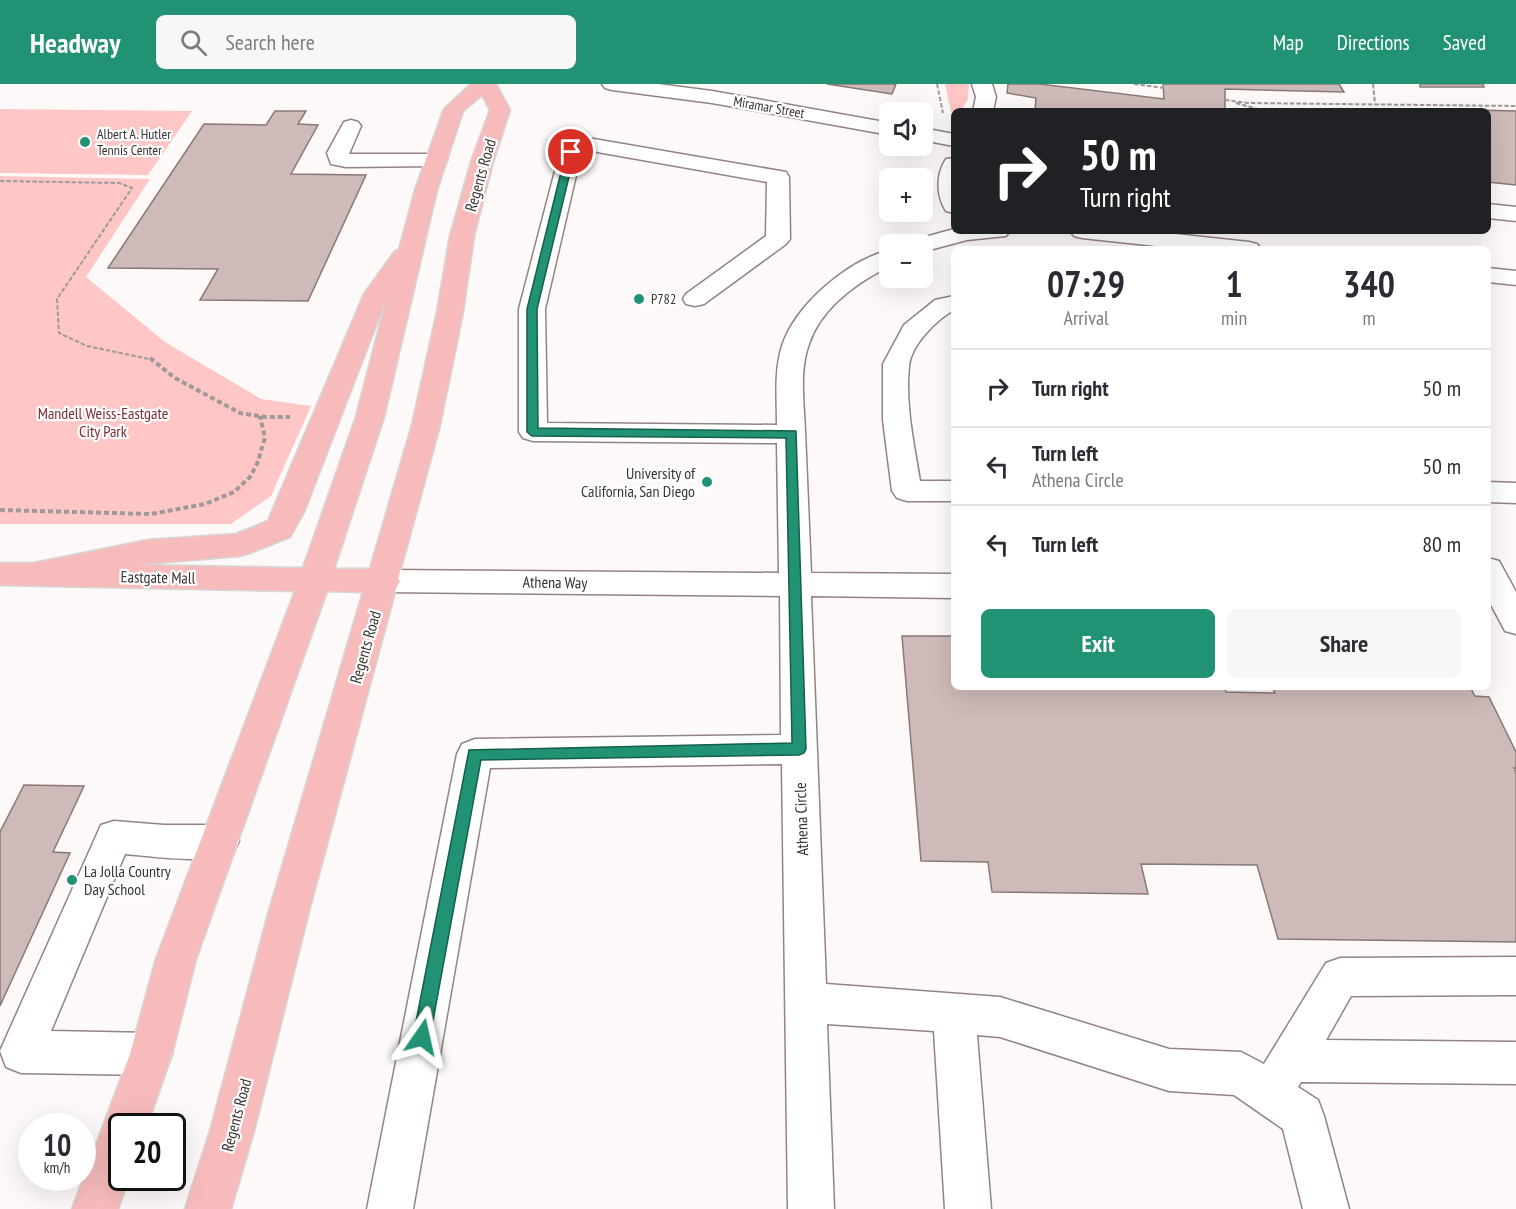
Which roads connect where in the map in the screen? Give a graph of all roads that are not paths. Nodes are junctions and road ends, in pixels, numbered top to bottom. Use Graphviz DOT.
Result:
graph roads {
  1 [pos="484,84"];
  2 [pos="612,84"];
  3 [pos="982,84"];
  4 [pos="984,108"];
  5 [pos="351,126"];
  6 [pos="879,127"];
  7 [pos="933,136"];
  8 [pos="951,139"];
  9 [pos="436,160"];
  10 [pos="1491,211"];
  11 [pos="1516,214"];
  12 [pos="959,234"];
  13 [pos="1110,234"];
  14 [pos="933,242"];
  15 [pos="413,243"];
  16 [pos="1222,246"];
  17 [pos="879,263"];
  18 [pos="1491,275"];
  19 [pos="1516,278"];
  20 [pos="695,299"];
  21 [pos="951,304"];
  22 [pos="792,434"];
  23 [pos="951,491"];
  24 [pos="1491,492"];
  25 [pos="1516,493"];
  26 [pos="0,574"];
  27 [pos="36,574"];
  28 [pos="315,580"];
  29 [pos="384,581"];
  30 [pos="795,584"];
  31 [pos="1492,584"];
  32 [pos="951,586"];
  33 [pos="1516,622"];
  34 [pos="799,749"];
  35 [pos="220,841"];
  36 [pos="1516,976"];
  37 [pos="805,1003"];
  38 [pos="954,1012"];
  39 [pos="151,1054"];
  40 [pos="1516,1063"];
  41 [pos="1280,1077"];
  42 [pos="130,1113"];
  43 [pos="108,1174"];
  44 [pos="95,1209"];
  45 [pos="208,1209"];
  46 [pos="390,1209"];
  47 [pos="811,1209"];
  48 [pos="968,1209"];
  49 [pos="1326,1209"];
  1 -- 9 [label="main road, Regents Road"];
  1 -- 29 [label="main road, Regents Road"];
  2 -- 6 [label="street, Miramar Street"];
  3 -- 4 [label="street"];
  5 -- 9 [label="street"];
  7 -- 8 [label="street"];
  9 -- 15 [label="main road, Regents Road"];
  10 -- 11 [label="street"];
  12 -- 14 [label="street"];
  13 -- 16 [label="street"];
  15 -- 27 [label="main road"];
  15 -- 28 [label="main road, Regents Road"];
  17 -- 22 [label="street, Athena Circle"];
  18 -- 19 [label="street"];
  20 -- 22 [label="street"];
  21 -- 23 [label="street"];
  22 -- 30 [label="street, Athena Circle"];
  24 -- 25 [label="street"];
  26 -- 27 [label="main road, Eastgate Mall"];
  27 -- 28 [label="main road, Eastgate Mall"];
  28 -- 29 [label="main road, Athena Way"];
  28 -- 35 [label="main road, Regents Road"];
  29 -- 30 [label="street, Athena Way"];
  29 -- 45 [label="main road, Regents Road"];
  30 -- 32 [label="street, Athena Way"];
  30 -- 34 [label="street, Athena Circle"];
  31 -- 33 [label="street"];
  34 -- 37 [label="street, Athena Circle"];
  34 -- 46 [label="street"];
  35 -- 39 [label="main road, Regents Road"];
  35 -- 39 [label="street"];
  36 -- 41 [label="street"];
  37 -- 38 [label="street"];
  37 -- 47 [label="street, Athena Circle"];
  38 -- 41 [label="street"];
  38 -- 48 [label="street"];
  39 -- 42 [label="main road, Regents Road"];
  40 -- 41 [label="street"];
  41 -- 49 [label="street"];
  43 -- 44 [label="main road"];
}
